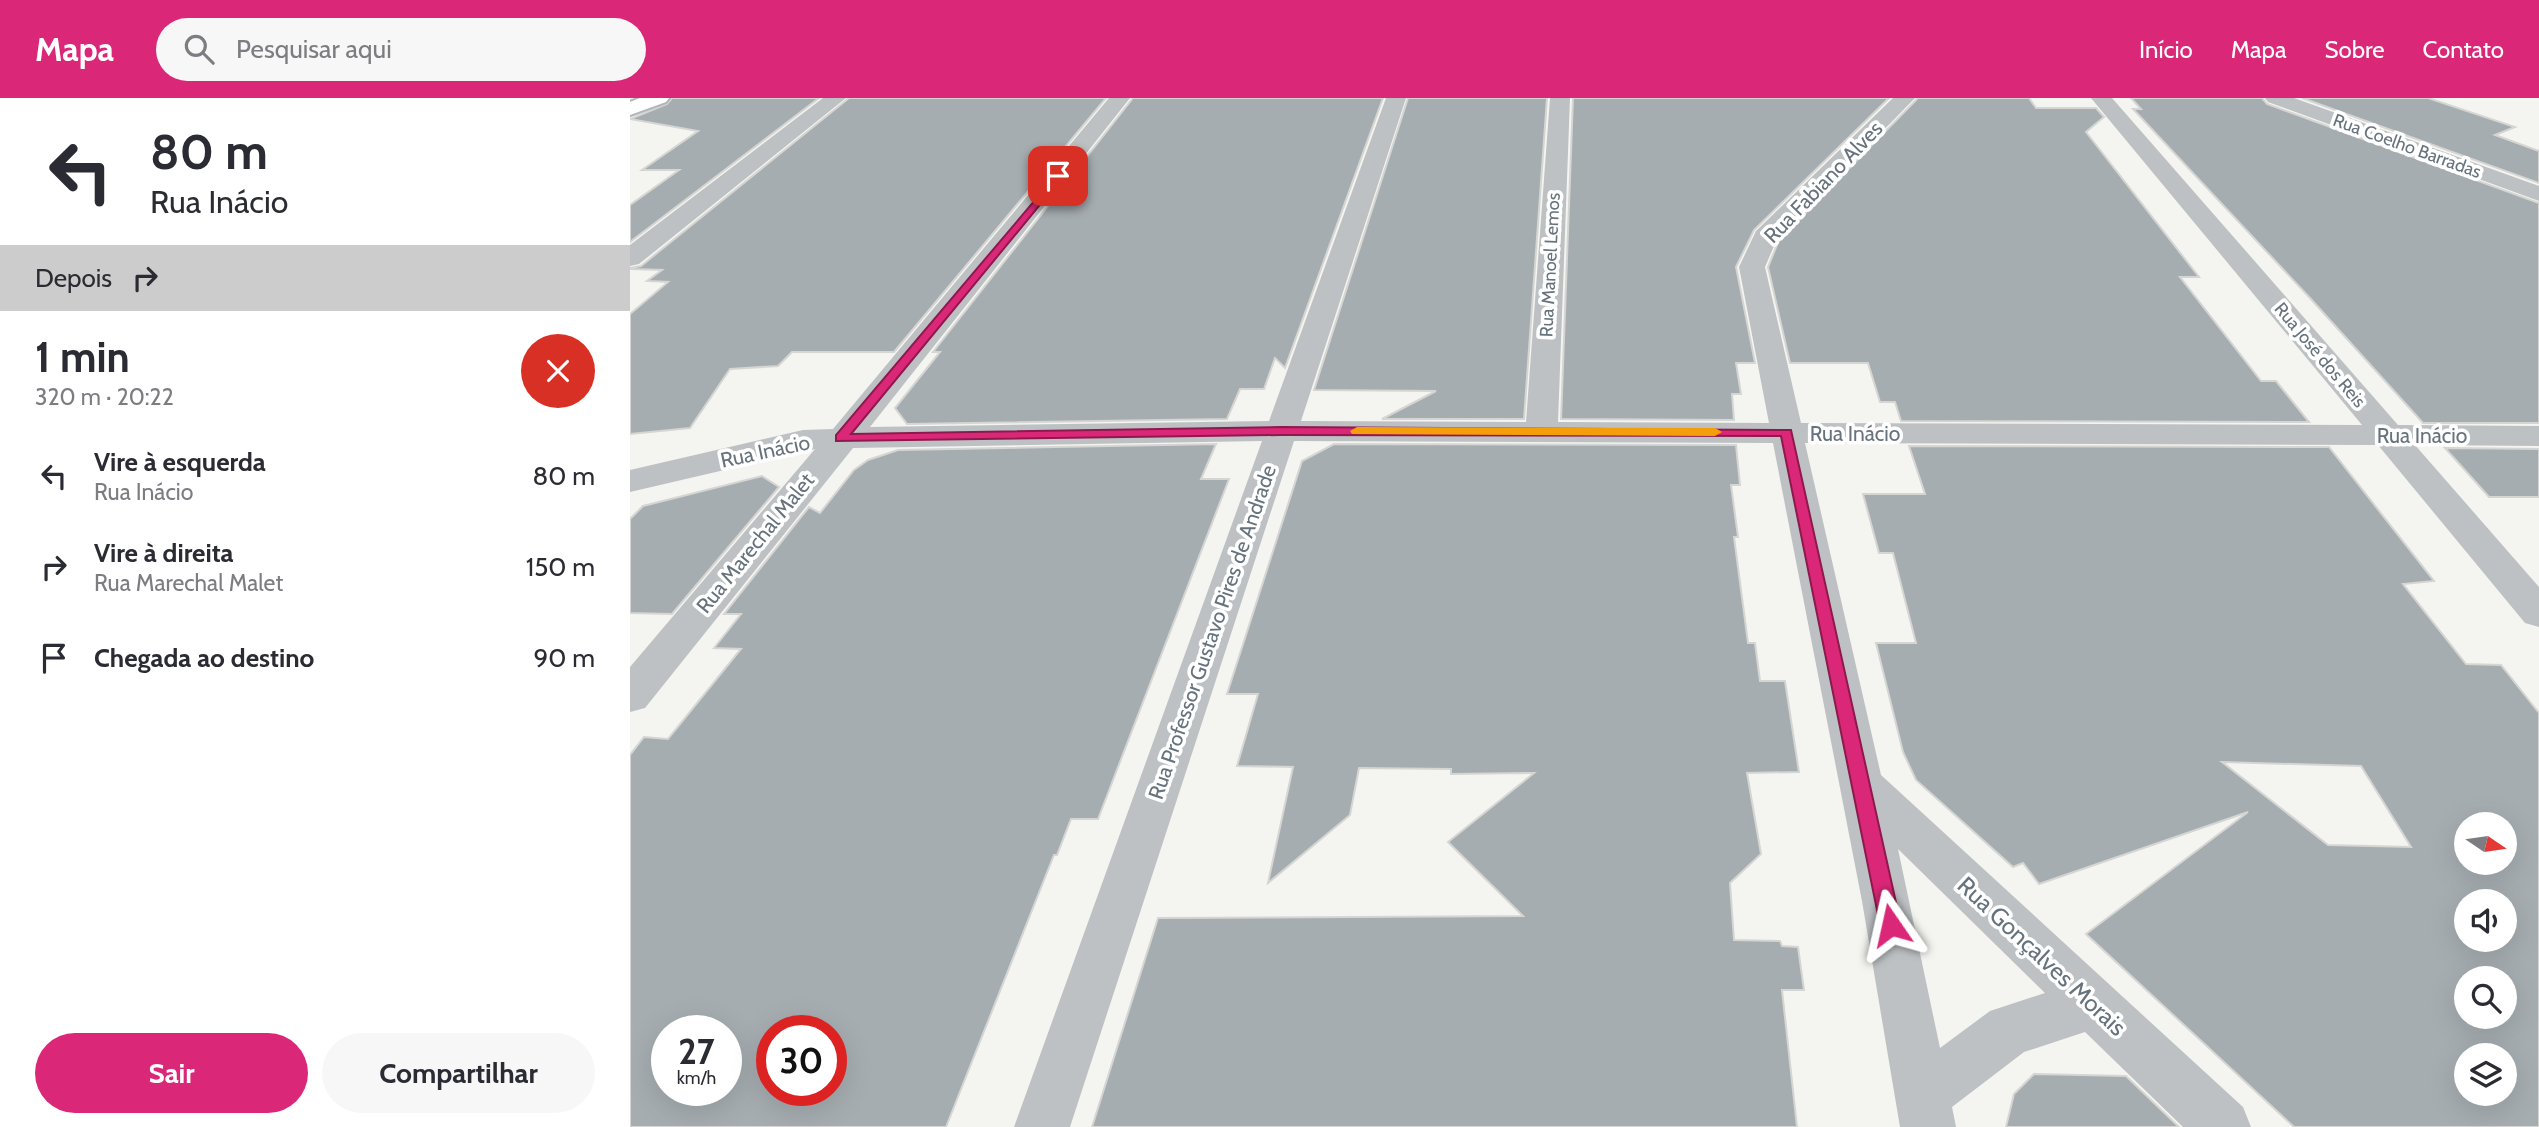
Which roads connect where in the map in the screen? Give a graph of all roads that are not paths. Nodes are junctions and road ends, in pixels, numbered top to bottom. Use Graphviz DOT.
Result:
graph roads {
  1 [pos="659,98"];
  2 [pos="836,98"];
  3 [pos="1120,98"];
  4 [pos="1396,98"];
  5 [pos="1559,98"];
  6 [pos="1905,98"];
  7 [pos="2101,98"];
  8 [pos="2275,98"];
  9 [pos="632,108"];
  10 [pos="2539,194"];
  11 [pos="630,258"];
  12 [pos="1281,431"];
  13 [pos="1541,432"];
  14 [pos="1787,432"];
  15 [pos="2388,435"];
  16 [pos="2539,436"];
  17 [pos="841,438"];
  18 [pos="630,481"];
  19 [pos="2539,612"];
  20 [pos="630,696"];
  21 [pos="1862,785"];
  22 [pos="2092,1004"];
  23 [pos="1925,1111"];
  24 [pos="1042,1127"];
  25 [pos="2223,1127"];
  1 -- 9 [label="main road"];
  2 -- 11 [label="street"];
  3 -- 17 [label="street, Rua Marechal Malet"];
  4 -- 12 [label="street, Rua Professor Gustavo Pires de Andrade"];
  5 -- 13 [label="street, Rua Manoel Lemos"];
  6 -- 14 [label="street, Rua Fabiano Alves"];
  7 -- 15 [label="street, Rua José dos Reis"];
  8 -- 10 [label="street, Rua Coelho Barradas"];
  12 -- 13 [label="street, Rua Inácio"];
  12 -- 17 [label="street, Rua Inácio"];
  12 -- 24 [label="street, Rua Professor Gustavo Pires de Andrade"];
  13 -- 14 [label="street, Rua Inácio"];
  14 -- 15 [label="street, Rua Inácio"];
  14 -- 21 [label="street, Rua Fabiano Alves"];
  15 -- 16 [label="street, Rua Inácio"];
  15 -- 19 [label="street, Rua José dos Reis"];
  17 -- 18 [label="street, Rua Inácio"];
  17 -- 20 [label="street, Rua Marechal Malet"];
  21 -- 22 [label="street, Rua Gonçalves Morais"];
  21 -- 23 [label="street, Rua Fabiano Alves"];
  22 -- 23 [label="street, Rua Fabiano Alves"];
  22 -- 25 [label="street, Rua Gonçalves Morais"];
}
